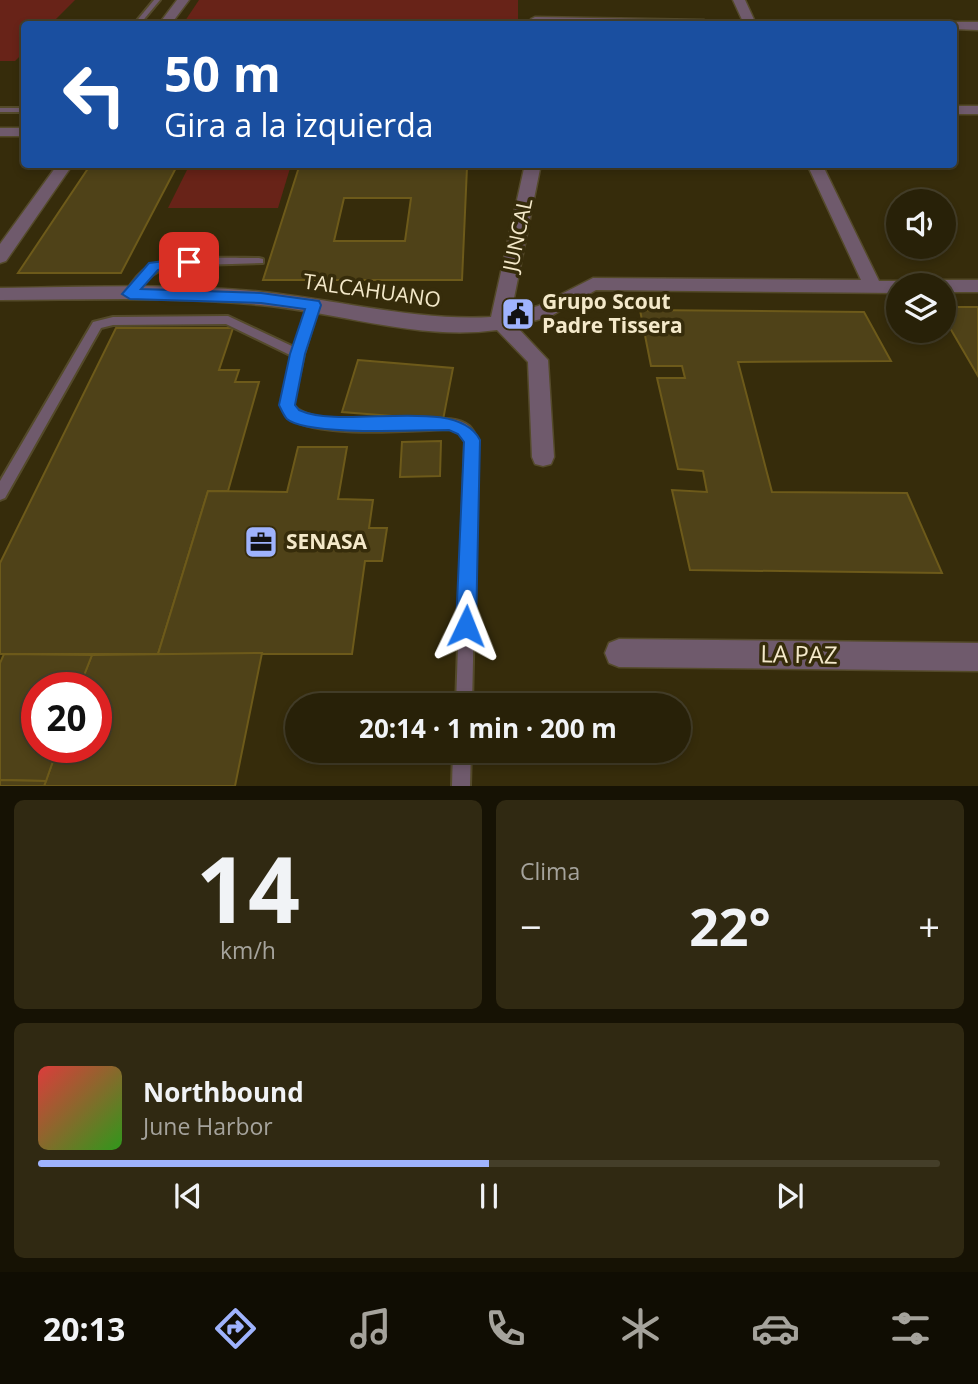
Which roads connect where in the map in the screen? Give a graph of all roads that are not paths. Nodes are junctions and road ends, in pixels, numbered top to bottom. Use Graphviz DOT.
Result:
graph roads {
  1 [pos="157,0"];
  2 [pos="183,0"];
  3 [pos="739,0"];
  4 [pos="535,19"];
  5 [pos="140,21"];
  6 [pos="167,21"];
  7 [pos="603,21"];
  8 [pos="749,21"];
  9 [pos="957,26"];
  10 [pos="978,26"];
  11 [pos="0,110"];
  12 [pos="21,110"];
  13 [pos="957,110"];
  14 [pos="978,110"];
  15 [pos="0,132"];
  16 [pos="21,132"];
  17 [pos="63,168"];
  18 [pos="532,168"];
  19 [pos="816,168"];
  20 [pos="0,257"];
  21 [pos="259,261"];
  22 [pos="956,286"];
  23 [pos="978,286"];
  24 [pos="873,287"];
  25 [pos="886,287"];
  26 [pos="0,294"];
  27 [pos="130,294"];
  28 [pos="314,305"];
  29 [pos="500,321"];
  30 [pos="298,354"];
  31 [pos="543,457"];
  32 [pos="0,494"];
  33 [pos="619,653"];
  34 [pos="978,657"];
  35 [pos="464,693"];
  36 [pos="462,763"];
  37 [pos="461,786"];
  1 -- 5 [label="lane"];
  2 -- 6 [label="street"];
  3 -- 8 [label="street"];
  4 -- 7 [label="street"];
  9 -- 10 [label="street"];
  11 -- 12 [label="lane"];
  13 -- 14 [label="street"];
  15 -- 16 [label="street"];
  17 -- 20 [label="street"];
  18 -- 29 [label="street, JUNCAL"];
  19 -- 24 [label="street"];
  21 -- 27 [label="lane"];
  22 -- 23 [label="street"];
  24 -- 25 [label="street, TALCAHUANO"];
  24 -- 29 [label="street, TALCAHUANO"];
  26 -- 27 [label="street, TALCAHUANO"];
  27 -- 28 [label="street, TALCAHUANO"];
  28 -- 29 [label="street, TALCAHUANO"];
  28 -- 30 [label="lane"];
  29 -- 31 [label="street"];
  30 -- 32 [label="lane"];
  30 -- 35 [label="lane"];
  33 -- 34 [label="street, LA PAZ"];
  36 -- 37 [label="lane"];
}
